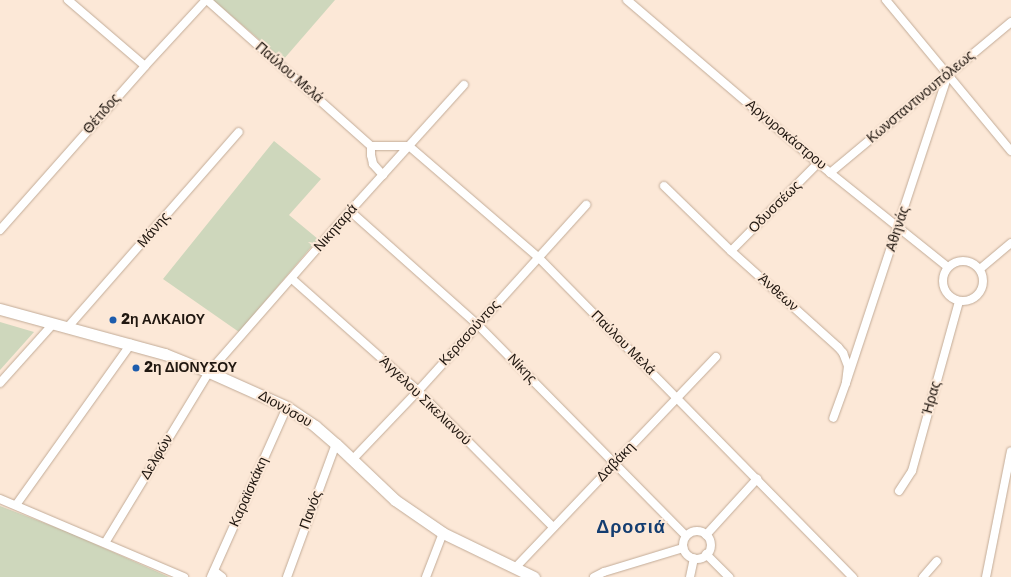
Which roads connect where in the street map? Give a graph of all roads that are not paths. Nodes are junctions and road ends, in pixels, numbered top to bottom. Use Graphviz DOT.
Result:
graph roads {
  1 [pos="68,0"];
  2 [pos="206,0"];
  3 [pos="627,0"];
  4 [pos="886,0"];
  5 [pos="1011,22"];
  6 [pos="144,66"];
  7 [pos="948,74"];
  8 [pos="464,85"];
  9 [pos="239,132"];
  10 [pos="371,146"];
  11 [pos="409,146"];
  12 [pos="1011,151"];
  13 [pos="818,163"];
  14 [pos="830,173"];
  15 [pos="383,174"];
  16 [pos="664,186"];
  17 [pos="586,205"];
  18 [pos="350,211"];
  19 [pos="898,229"];
  20 [pos="0,230"];
  21 [pos="1011,243"];
  22 [pos="731,251"];
  23 [pos="539,258"];
  24 [pos="948,267"];
  25 [pos="980,269"];
  26 [pos="292,280"];
  27 [pos="959,301"];
  28 [pos="0,309"];
  29 [pos="53,324"];
  30 [pos="478,325"];
  31 [pos="68,328"];
  32 [pos="131,344"];
  33 [pos="716,357"];
  34 [pos="209,372"];
  35 [pos="0,383"];
  36 [pos="846,383"];
  37 [pos="418,391"];
  38 [pos="677,397"];
  39 [pos="287,407"];
  40 [pos="833,418"];
  41 [pos="336,444"];
  42 [pos="1011,451"];
  43 [pos="352,460"];
  44 [pos="614,463"];
  45 [pos="757,479"];
  46 [pos="899,491"];
  47 [pos="0,499"];
  48 [pos="16,505"];
  49 [pos="553,527"];
  50 [pos="443,533"];
  51 [pos="706,534"];
  52 [pos="686,536"];
  53 [pos="105,543"];
  54 [pos="683,548"];
  55 [pos="706,554"];
  56 [pos="694,558"];
  57 [pos="937,561"];
  58 [pos="516,567"];
  59 [pos="213,574"];
  60 [pos="184,577"];
  61 [pos="222,577"];
  62 [pos="287,577"];
  63 [pos="426,577"];
  64 [pos="534,577"];
  65 [pos="594,577"];
  66 [pos="690,577"];
  67 [pos="729,577"];
  68 [pos="853,577"];
  69 [pos="923,577"];
  70 [pos="986,577"];
  1 -- 6 [label="street"];
  2 -- 6 [label="street, Θέτιδος"];
  2 -- 10 [label="street, Παύλου Μελά"];
  3 -- 13 [label="street, Αργυροκάστρου"];
  4 -- 7 [label="street"];
  5 -- 7 [label="street, Κωνσταντινουπόλεως"];
  6 -- 20 [label="street, Θέτιδος"];
  7 -- 12 [label="street"];
  7 -- 14 [label="street, Κωνσταντινουπόλεως"];
  7 -- 19 [label="street, Αθηνάς"];
  8 -- 11 [label="street, Νικηταρά"];
  9 -- 31 [label="street, Μάνης"];
  10 -- 11 [label="street"];
  10 -- 15 [label="street"];
  11 -- 15 [label="street, Νικηταρά"];
  11 -- 23 [label="street, Παύλου Μελά"];
  13 -- 14 [label="street, Αργυροκάστρου"];
  13 -- 22 [label="street, Οδυσσέως"];
  14 -- 19 [label="street, Αργυροκάστρου"];
  15 -- 18 [label="street, Νικηταρά"];
  16 -- 22 [label="street, Άνθεων"];
  17 -- 23 [label="street, Κερασούντος"];
  18 -- 26 [label="street, Νικηταρά"];
  18 -- 30 [label="street, Νίκης"];
  19 -- 24 [label="street, Αργυροκάστρου"];
  19 -- 36 [label="street, Αθηνάς"];
  21 -- 25 [label="street"];
  22 -- 36 [label="street, Άνθεων"];
  23 -- 30 [label="street, Κερασούντος"];
  23 -- 38 [label="street, Παύλου Μελά"];
  24 -- 25 [label="street"];
  24 -- 27 [label="street"];
  25 -- 27 [label="street"];
  26 -- 34 [label="street, Νικηταρά"];
  26 -- 37 [label="street, Άγγελου Σικελιανού"];
  27 -- 46 [label="street, Ήρας"];
  28 -- 29 [label="main road, Διονύσου"];
  29 -- 31 [label="main road, Διονύσου"];
  29 -- 35 [label="street"];
  30 -- 37 [label="street, Κερασούντος"];
  30 -- 44 [label="street, Νίκης"];
  31 -- 32 [label="main road, Διονύσου"];
  32 -- 34 [label="main road, Διονύσου"];
  32 -- 48 [label="street"];
  33 -- 38 [label="street, Δαβάκη"];
  34 -- 39 [label="main road, Διονύσου"];
  34 -- 53 [label="street, Δελφών"];
  36 -- 40 [label="street, Άνθεων"];
  37 -- 43 [label="street, Κερασούντος"];
  37 -- 49 [label="street, Άγγελου Σικελιανού"];
  38 -- 44 [label="street, Δαβάκη"];
  38 -- 45 [label="street, Παύλου Μελά"];
  39 -- 41 [label="main road, Διονύσου"];
  39 -- 59 [label="street, Καραϊσκάκη"];
  41 -- 43 [label="main road, Διονύσου"];
  41 -- 62 [label="street, Πανός"];
  42 -- 70 [label="street"];
  43 -- 50 [label="main road, Διονύσου"];
  44 -- 49 [label="street, Δαβάκη"];
  44 -- 52 [label="street, Νίκης"];
  45 -- 51 [label="street"];
  45 -- 68 [label="street, Παύλου Μελά"];
  47 -- 48 [label="street"];
  48 -- 53 [label="street"];
  49 -- 58 [label="street, Δαβάκη"];
  50 -- 58 [label="main road, Διονύσου"];
  50 -- 63 [label="street"];
  51 -- 52 [label="street"];
  51 -- 55 [label="street"];
  52 -- 54 [label="street"];
  53 -- 60 [label="street"];
  54 -- 56 [label="street"];
  54 -- 65 [label="street"];
  55 -- 56 [label="street"];
  55 -- 67 [label="street"];
  56 -- 66 [label="street"];
  57 -- 69 [label="street"];
  58 -- 64 [label="main road, Διονύσου"];
  59 -- 61 [label="street"];
}
